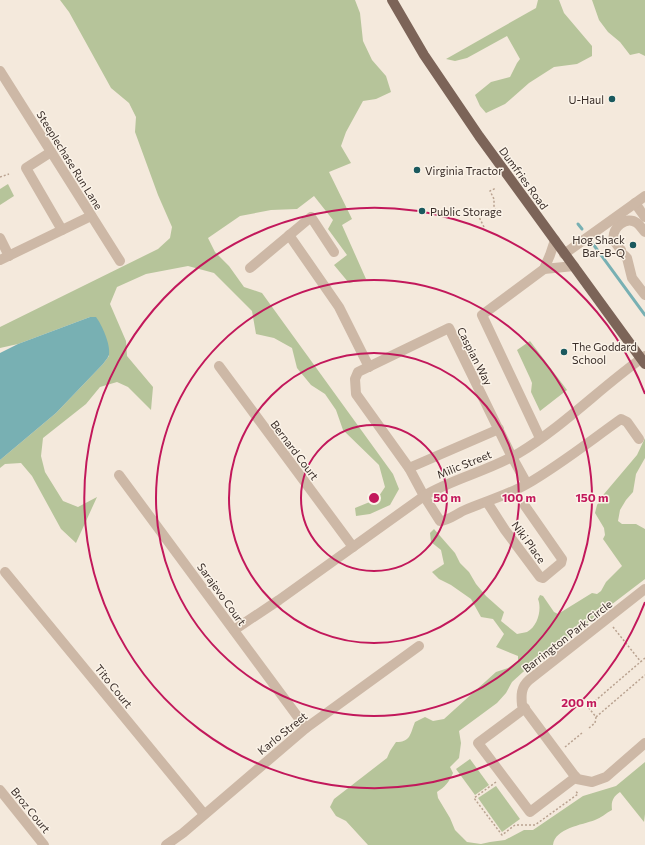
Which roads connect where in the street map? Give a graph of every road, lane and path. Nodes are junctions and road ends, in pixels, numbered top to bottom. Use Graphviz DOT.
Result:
graph roads {
  1 [pos="392,0"];
  2 [pos="0,71"];
  3 [pos="51,152"];
  4 [pos="9,174"];
  5 [pos="0,177"];
  6 [pos="496,188"];
  7 [pos="645,196"];
  8 [pos="634,203"];
  9 [pos="91,216"];
  10 [pos="645,217"];
  11 [pos="484,227"];
  12 [pos="62,230"];
  13 [pos="645,232"];
  14 [pos="289,235"];
  15 [pos="0,238"];
  16 [pos="554,240"];
  17 [pos="334,252"];
  18 [pos="564,254"];
  19 [pos="5,258"];
  20 [pos="120,261"];
  21 [pos="574,266"];
  22 [pos="250,268"];
  23 [pos="544,269"];
  24 [pos="645,295"];
  25 [pos="644,359"];
  26 [pos="219,366"];
  27 [pos="369,367"];
  28 [pos="499,430"];
  29 [pos="540,438"];
  30 [pos="639,439"];
  31 [pos="512,457"];
  32 [pos="409,468"];
  33 [pos="119,475"];
  34 [pos="528,484"];
  35 [pos="424,496"];
  36 [pos="487,502"];
  37 [pos="526,506"];
  38 [pos="353,547"];
  39 [pos="5,572"];
  40 [pos="645,590"];
  41 [pos="607,619"];
  42 [pos="234,630"];
  43 [pos="419,646"];
  44 [pos="645,658"];
  45 [pos="641,662"];
  46 [pos="645,676"];
  47 [pos="525,708"];
  48 [pos="596,717"];
  49 [pos="306,728"];
  50 [pos="589,728"];
  51 [pos="582,733"];
  52 [pos="645,744"];
  53 [pos="558,753"];
  54 [pos="576,777"];
  55 [pos="0,790"];
  56 [pos="477,796"];
  57 [pos="479,798"];
  58 [pos="204,814"];
  59 [pos="44,845"];
  60 [pos="166,845"];
  1 -- 16 [label="main road, Dumfries Road"];
  2 -- 3 [label="street, Steeplechase Run Lane"];
  3 -- 9 [label="street, Steeplechase Run Lane"];
  3 -- 12 [label="street"];
  4 -- 5 [label="path"];
  6 -- 11 [label="path"];
  7 -- 8 [label="street"];
  8 -- 10 [label="street"];
  8 -- 18 [label="street"];
  9 -- 12 [label="street"];
  9 -- 20 [label="street, Steeplechase Run Lane"];
  12 -- 19 [label="street"];
  13 -- 24 [label="street"];
  14 -- 17 [label="street"];
  14 -- 22 [label="street"];
  14 -- 27 [label="street"];
  15 -- 19 [label="street"];
  16 -- 18 [label="main road, Dumfries Road"];
  16 -- 23 [label="street"];
  18 -- 21 [label="main road, Dumfries Road"];
  21 -- 23 [label="street"];
  21 -- 25 [label="main road, Dumfries Road"];
  23 -- 29 [label="street"];
  25 -- 29 [label="street, Milic Street"];
  26 -- 38 [label="street, Bernard Court"];
  27 -- 28 [label="street, Caspian Way"];
  27 -- 32 [label="street, Caspian Way"];
  28 -- 31 [label="street, Caspian Way"];
  28 -- 32 [label="street"];
  29 -- 31 [label="street, Milic Street"];
  30 -- 34 [label="street"];
  31 -- 34 [label="street"];
  31 -- 35 [label="street, Milic Street"];
  32 -- 35 [label="street, Caspian Way"];
  33 -- 42 [label="street, Sarajevo Court"];
  34 -- 36 [label="street"];
  35 -- 36 [label="street"];
  35 -- 38 [label="street, Milic Street"];
  36 -- 37 [label="street, Niki Place"];
  38 -- 42 [label="street, Milic Street"];
  39 -- 58 [label="street, Tito Court"];
  40 -- 41 [label="street, Barrington Park Circle"];
  41 -- 45 [label="path"];
  41 -- 47 [label="street, Barrington Park Circle"];
  42 -- 49 [label="street, Sarajevo Court"];
  43 -- 49 [label="street, Karlo Street"];
  44 -- 45 [label="path"];
  45 -- 48 [label="path"];
  46 -- 48 [label="path"];
  47 -- 53 [label="street, Barrington Park Circle"];
  47 -- 54 [label="street"];
  48 -- 50 [label="path"];
  49 -- 58 [label="street, Karlo Street"];
  51 -- 53 [label="path"];
  52 -- 54 [label="street"];
  53 -- 54 [label="street, Barrington Park Circle"];
  55 -- 59 [label="street, Broz Court"];
  56 -- 57 [label="path"];
  58 -- 60 [label="street, Karlo Street"];
}
